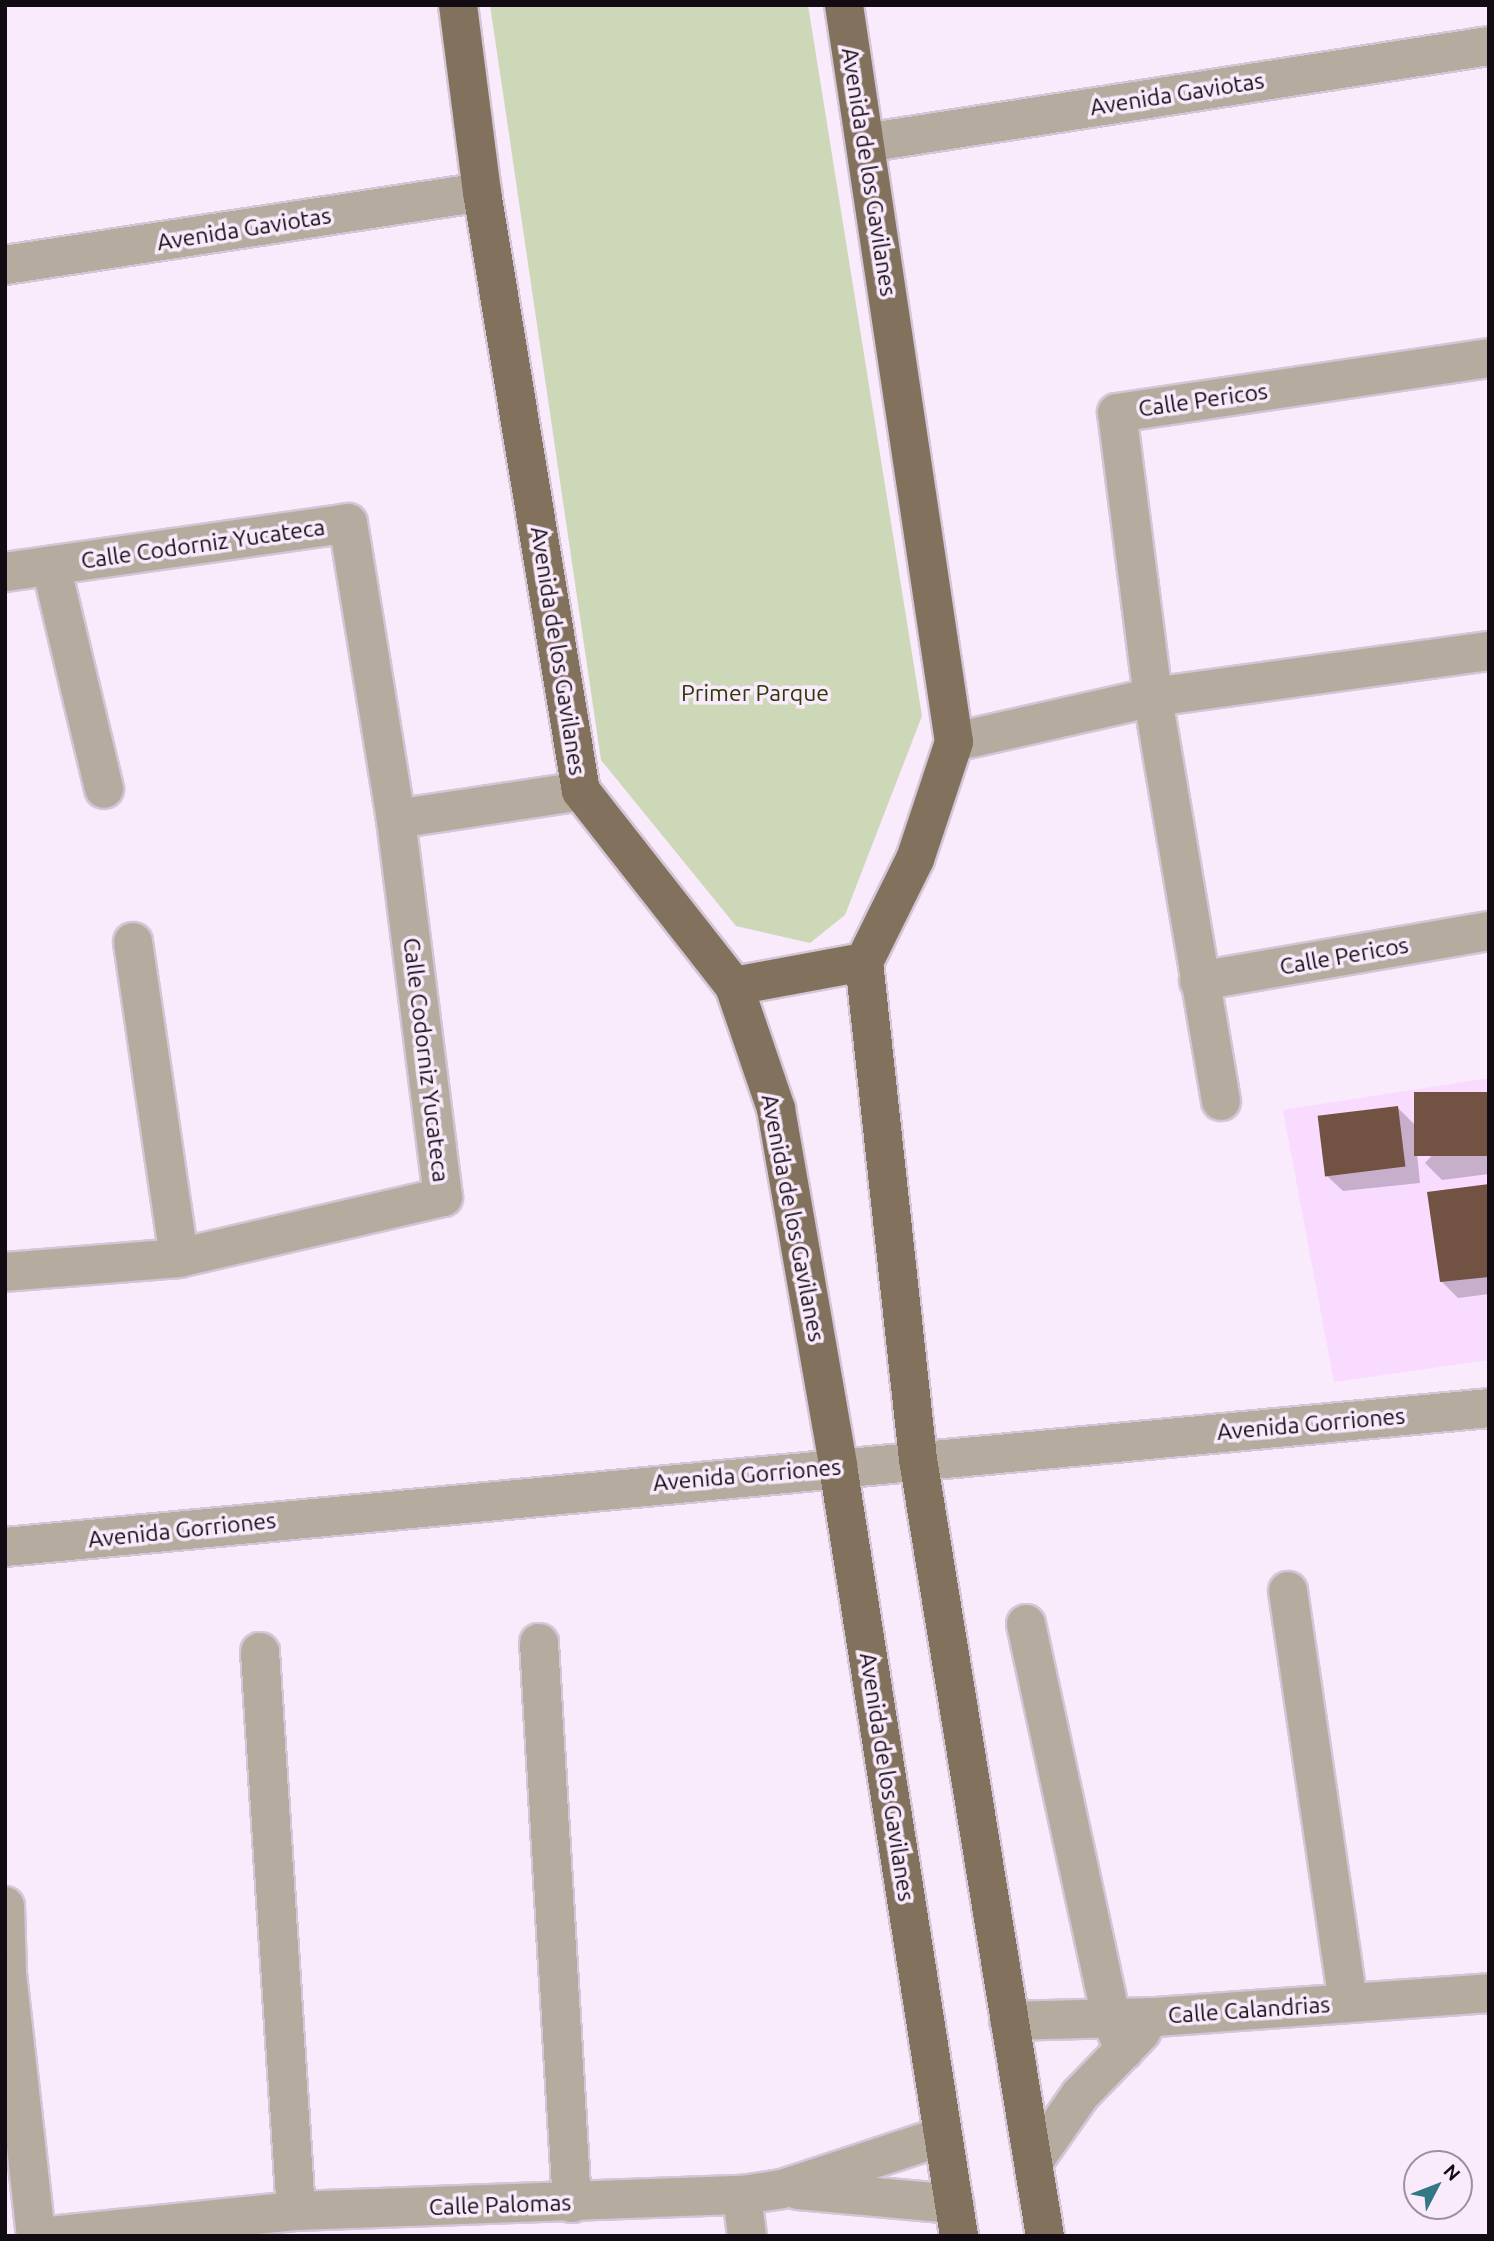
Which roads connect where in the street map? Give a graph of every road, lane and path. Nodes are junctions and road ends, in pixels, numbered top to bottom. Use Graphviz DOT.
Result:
graph roads {
  1 [pos="458,5"];
  2 [pos="844,5"];
  3 [pos="1489,46"];
  4 [pos="865,143"];
  5 [pos="482,192"];
  6 [pos="5,265"];
  7 [pos="1489,358"];
  8 [pos="51,566"];
  9 [pos="5,572"];
  10 [pos="1489,651"];
  11 [pos="1153,696"];
  12 [pos="954,742"];
  13 [pos="104,789"];
  14 [pos="581,791"];
  15 [pos="396,819"];
  16 [pos="1489,932"];
  17 [pos="133,942"];
  18 [pos="864,962"];
  19 [pos="1199,981"];
  20 [pos="734,986"];
  21 [pos="1221,1101"];
  22 [pos="178,1258"];
  23 [pos="5,1272"];
  24 [pos="1489,1408"];
  25 [pos="918,1459"];
  26 [pos="838,1466"];
  27 [pos="5,1547"];
  28 [pos="1288,1591"];
  29 [pos="1026,1624"];
  30 [pos="540,1643"];
  31 [pos="260,1653"];
  32 [pos="5,1906"];
  33 [pos="1489,1993"];
  34 [pos="1348,2002"];
  35 [pos="1009,2021"];
  36 [pos="1117,2034"];
  37 [pos="943,2136"];
  38 [pos="1034,2161"];
  39 [pos="782,2189"];
  40 [pos="743,2195"];
  41 [pos="572,2203"];
  42 [pos="296,2211"];
  43 [pos="956,2220"];
  44 [pos="36,2236"];
  45 [pos="49,2236"];
  46 [pos="747,2236"];
  47 [pos="1045,2236"];
  1 -- 5 [label="main road, Avenida de los Gavilanes"];
  2 -- 4 [label="main road, Avenida de los Gavilanes"];
  3 -- 4 [label="street, Avenida Gaviotas"];
  4 -- 12 [label="main road, Avenida de los Gavilanes"];
  5 -- 6 [label="street, Avenida Gaviotas"];
  5 -- 14 [label="main road, Avenida de los Gavilanes"];
  7 -- 11 [label="street, Calle Pericos"];
  8 -- 9 [label="street, Calle Codorniz Yucateca"];
  8 -- 13 [label="street, Calle Codorniz Yucateca"];
  8 -- 15 [label="street, Calle Codorniz Yucateca"];
  10 -- 11 [label="street"];
  11 -- 12 [label="street"];
  11 -- 19 [label="street, Calle Pericos"];
  12 -- 18 [label="main road, Avenida de los Gavilanes"];
  14 -- 15 [label="street"];
  14 -- 20 [label="main road, Avenida de los Gavilanes"];
  15 -- 22 [label="street, Calle Codorniz Yucateca"];
  16 -- 19 [label="street, Calle Pericos"];
  17 -- 22 [label="street"];
  18 -- 20 [label="main road"];
  18 -- 25 [label="main road"];
  19 -- 21 [label="street, Calle Pericos"];
  20 -- 26 [label="main road, Avenida de los Gavilanes"];
  22 -- 23 [label="street, Calle Codorniz Yucateca"];
  24 -- 25 [label="street, Avenida Gorriones"];
  25 -- 26 [label="street, Avenida Gorriones"];
  25 -- 35 [label="main road"];
  26 -- 27 [label="street, Avenida Gorriones"];
  26 -- 37 [label="main road, Avenida de los Gavilanes"];
  28 -- 34 [label="street"];
  29 -- 36 [label="street"];
  30 -- 41 [label="street"];
  31 -- 42 [label="street"];
  32 -- 44 [label="street"];
  33 -- 34 [label="street, Calle Calandrias"];
  34 -- 36 [label="street, Calle Calandrias"];
  35 -- 36 [label="street"];
  35 -- 38 [label="main road"];
  36 -- 38 [label="street, Calle Calandrias"];
  37 -- 39 [label="street, Calle Palomas"];
  37 -- 43 [label="main road, Avenida de los Gavilanes"];
  38 -- 47 [label="main road"];
  39 -- 40 [label="street, Calle Palomas"];
  39 -- 43 [label="street"];
  40 -- 41 [label="street, Calle Palomas"];
  40 -- 46 [label="street"];
  41 -- 42 [label="street, Calle Palomas"];
  42 -- 45 [label="street, Calle Palomas"];
}
